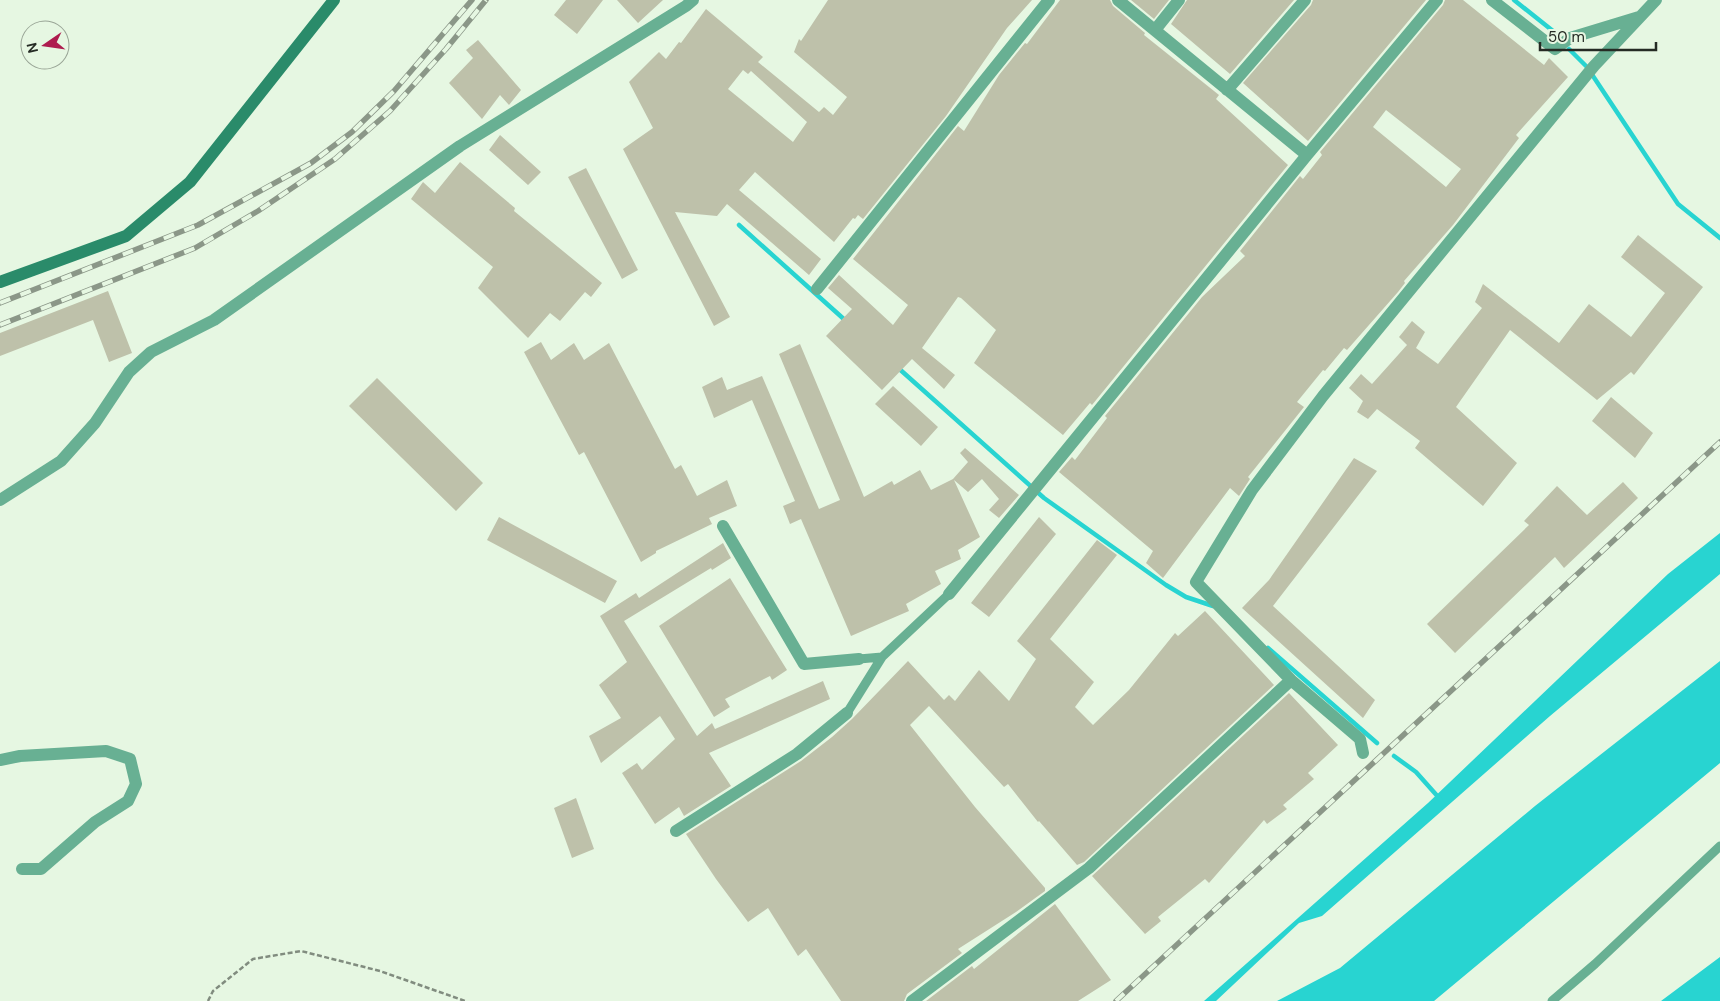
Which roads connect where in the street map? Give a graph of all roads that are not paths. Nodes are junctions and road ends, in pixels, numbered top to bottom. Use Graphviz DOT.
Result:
graph roads {
  1 [pos="334,0"];
  2 [pos="693,0"];
  3 [pos="1049,0"];
  4 [pos="1118,0"];
  5 [pos="1179,0"];
  6 [pos="1305,0"];
  7 [pos="1437,0"];
  8 [pos="1492,0"];
  9 [pos="1656,0"];
  10 [pos="1639,17"];
  11 [pos="1155,30"];
  12 [pos="1227,90"];
  13 [pos="1306,155"];
  14 [pos="0,282"];
  15 [pos="817,289"];
  16 [pos="0,500"];
  17 [pos="723,526"];
  18 [pos="950,594"];
  19 [pos="882,657"];
  20 [pos="859,659"];
  21 [pos="1291,680"];
  22 [pos="847,713"];
  23 [pos="1363,753"];
  24 [pos="0,760"];
  25 [pos="676,831"];
  26 [pos="1720,846"];
  27 [pos="22,869"];
  28 [pos="912,1001"];
  29 [pos="1552,1001"];
  1 -- 14 [label="main road"];
  2 -- 16 [label="street"];
  3 -- 15 [label="street"];
  4 -- 11 [label="street"];
  5 -- 11 [label="street"];
  6 -- 12 [label="street"];
  7 -- 13 [label="street"];
  8 -- 10 [label="street"];
  9 -- 10 [label="street"];
  10 -- 21 [label="street"];
  11 -- 12 [label="street"];
  12 -- 13 [label="street"];
  13 -- 18 [label="street"];
  17 -- 20 [label="street"];
  18 -- 19 [label="lane"];
  19 -- 20 [label="lane"];
  19 -- 22 [label="lane"];
  21 -- 23 [label="street"];
  21 -- 28 [label="street"];
  22 -- 25 [label="street"];
  24 -- 27 [label="street"];
  26 -- 29 [label="lane"];
}
